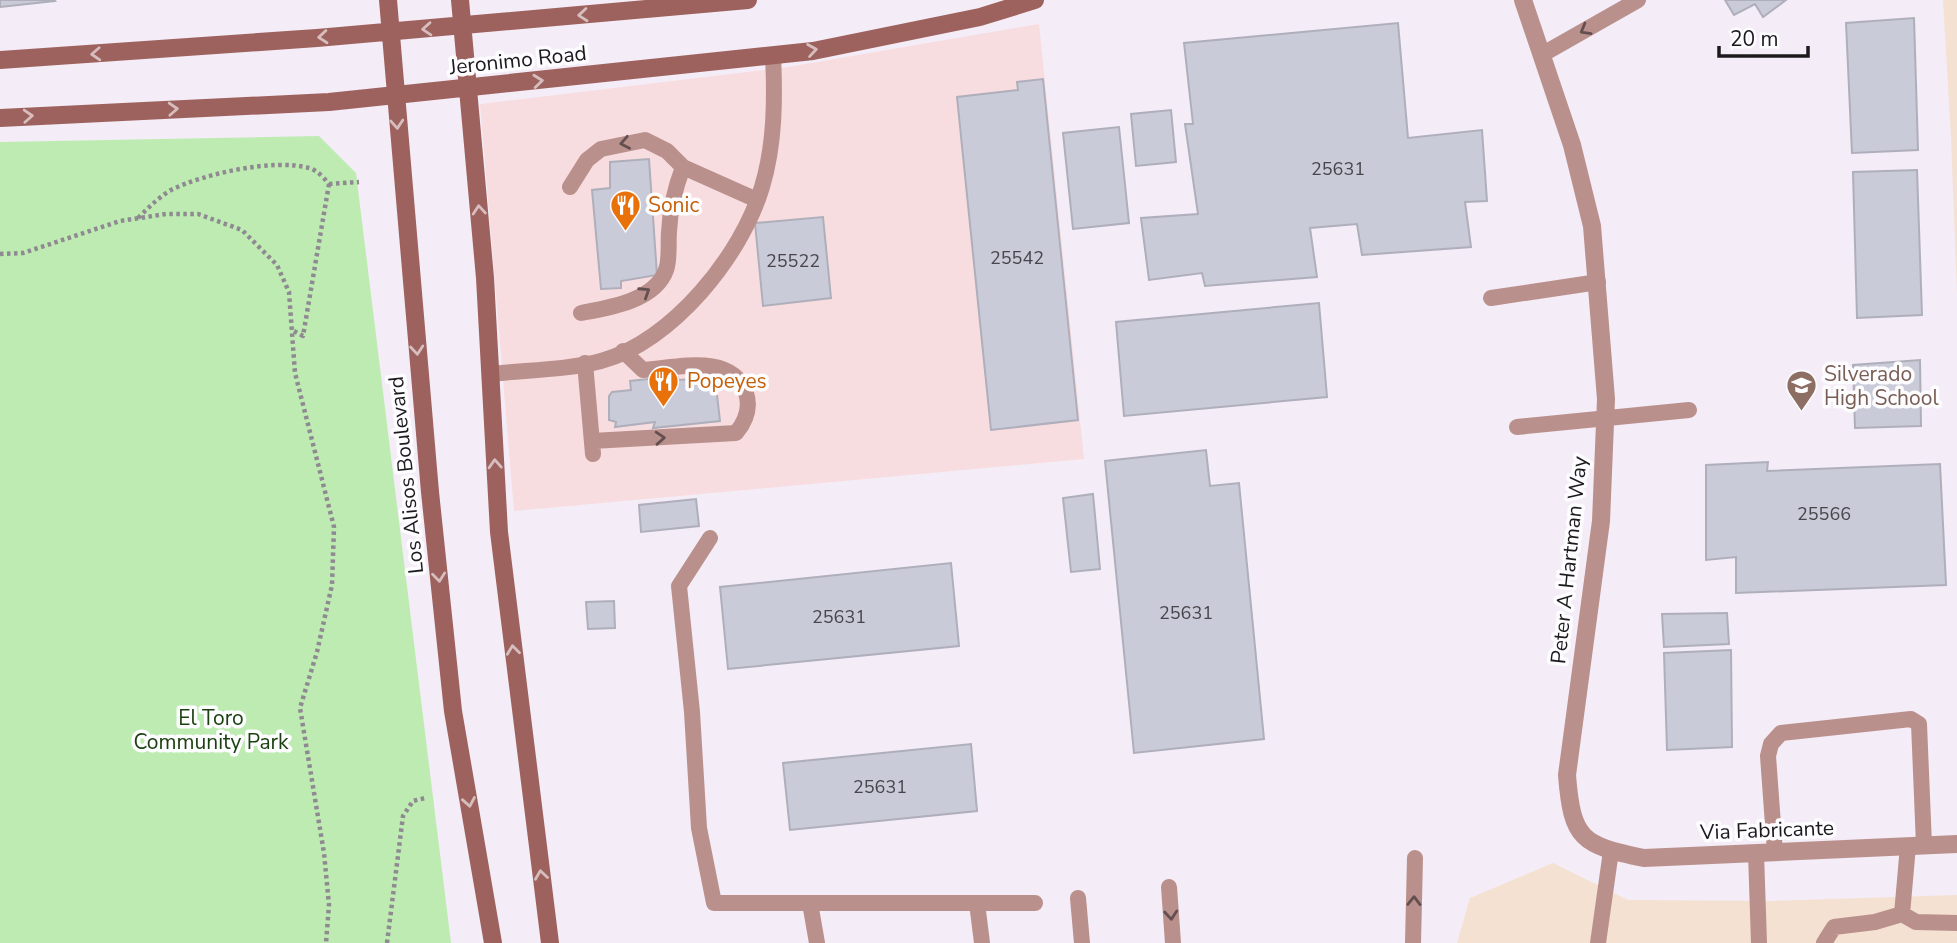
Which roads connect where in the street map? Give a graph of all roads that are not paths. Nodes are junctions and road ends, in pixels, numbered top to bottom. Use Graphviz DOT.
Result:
graph roads {
  1 [pos="388,0"];
  2 [pos="460,0"];
  3 [pos="748,0"];
  4 [pos="1035,0"];
  5 [pos="1523,0"];
  6 [pos="1637,0"];
  7 [pos="463,26"];
  8 [pos="391,31"];
  9 [pos="1543,54"];
  10 [pos="772,55"];
  11 [pos="0,60"];
  12 [pos="470,88"];
  13 [pos="395,96"];
  14 [pos="0,118"];
  15 [pos="683,167"];
  16 [pos="570,187"];
  17 [pos="757,200"];
  18 [pos="1598,282"];
  19 [pos="1491,298"];
  20 [pos="581,313"];
  21 [pos="623,351"];
  22 [pos="585,363"];
  23 [pos="490,374"];
  24 [pos="1689,410"];
  25 [pos="1605,417"];
  26 [pos="1517,427"];
  27 [pos="710,538"];
  28 [pos="1584,838"];
  29 [pos="1957,844"];
  30 [pos="1916,846"];
  31 [pos="1611,851"];
  32 [pos="1775,852"];
  33 [pos="1756,853"];
  34 [pos="1415,858"];
  35 [pos="1169,887"];
  36 [pos="1078,898"];
  37 [pos="810,903"];
  38 [pos="977,903"];
  39 [pos="1035,903"];
  40 [pos="1902,914"];
  41 [pos="1957,923"];
  42 [pos="493,943"];
  43 [pos="550,943"];
  44 [pos="817,943"];
  45 [pos="982,943"];
  46 [pos="1082,943"];
  47 [pos="1173,943"];
  48 [pos="1413,943"];
  49 [pos="1598,943"];
  50 [pos="1759,943"];
  51 [pos="1824,943"];
  1 -- 8 [label="main road, Los Alisos Boulevard"];
  2 -- 7 [label="main road"];
  3 -- 7 [label="main road, Jeronimo Road, one-way"];
  10 -- 4 [label="main road, Jeronimo Road, one-way"];
  5 -- 9 [label="street, Peter A Hartman Way"];
  6 -- 9 [label="lane, one-way"];
  7 -- 8 [label="main road, Jeronimo Road, one-way"];
  7 -- 12 [label="main road"];
  8 -- 11 [label="main road, Jeronimo Road, one-way"];
  8 -- 13 [label="main road, Los Alisos Boulevard"];
  9 -- 18 [label="street, Peter A Hartman Way"];
  12 -- 10 [label="main road, Jeronimo Road, one-way"];
  10 -- 17 [label="lane"];
  12 -- 13 [label="main road, Jeronimo Road"];
  23 -- 12 [label="main road, one-way"];
  14 -- 13 [label="main road, Jeronimo Road, one-way"];
  13 -- 42 [label="main road, Los Alisos Boulevard, one-way"];
  15 -- 16 [label="lane, one-way"];
  15 -- 17 [label="lane"];
  20 -- 15 [label="lane, one-way"];
  17 -- 21 [label="lane"];
  18 -- 19 [label="lane"];
  18 -- 25 [label="street, Peter A Hartman Way"];
  21 -- 22 [label="lane"];
  22 -- 21 [label="lane, one-way"];
  22 -- 23 [label="lane"];
  43 -- 23 [label="main road, one-way"];
  24 -- 25 [label="lane"];
  25 -- 26 [label="lane"];
  25 -- 28 [label="street, Peter A Hartman Way"];
  27 -- 37 [label="lane"];
  28 -- 31 [label="street, Via Fabricante"];
  29 -- 30 [label="street, Via Fabricante"];
  30 -- 32 [label="street, Via Fabricante"];
  30 -- 32 [label="lane"];
  30 -- 40 [label="lane"];
  31 -- 33 [label="street, Via Fabricante"];
  31 -- 49 [label="lane"];
  32 -- 33 [label="street, Via Fabricante"];
  33 -- 50 [label="lane"];
  48 -- 34 [label="lane, one-way"];
  35 -- 47 [label="lane, one-way"];
  36 -- 46 [label="lane"];
  37 -- 38 [label="lane"];
  37 -- 44 [label="lane"];
  38 -- 39 [label="lane"];
  38 -- 45 [label="lane"];
  40 -- 41 [label="lane"];
  40 -- 51 [label="lane"];
}
